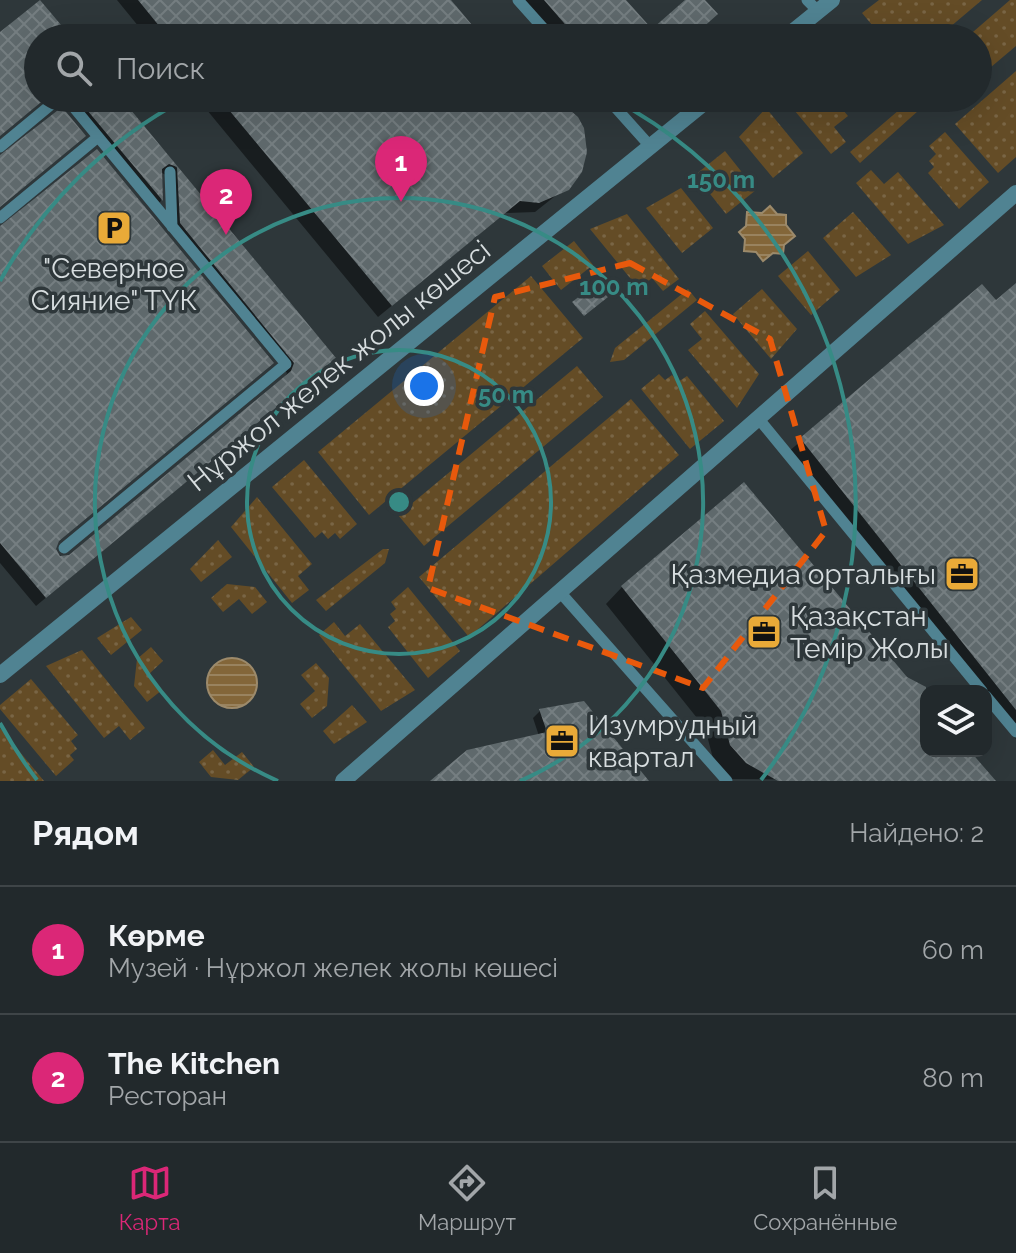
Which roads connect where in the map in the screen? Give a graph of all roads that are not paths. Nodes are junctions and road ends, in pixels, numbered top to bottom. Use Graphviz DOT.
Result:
graph roads {
  1 [pos="518,0"];
  2 [pos="832,0"];
  3 [pos="813,6"];
  4 [pos="539,24"];
  5 [pos="797,24"];
  6 [pos="42,112"];
  7 [pos="77,112"];
  8 [pos="620,112"];
  9 [pos="692,112"];
  10 [pos="98,137"];
  11 [pos="650,146"];
  12 [pos="0,147"];
  13 [pos="170,172"];
  14 [pos="1016,193"];
  15 [pos="0,218"];
  16 [pos="172,227"];
  17 [pos="758,418"];
  18 [pos="64,548"];
  19 [pos="559,591"];
  20 [pos="0,675"];
  21 [pos="977,685"];
  22 [pos="992,703"];
  23 [pos="1016,732"];
  24 [pos="343,781"];
  25 [pos="727,781"];
  1 -- 4 [label="lane"];
  2 -- 3 [label="street"];
  3 -- 5 [label="street"];
  6 -- 12 [label="lane"];
  7 -- 10 [label="lane"];
  8 -- 11 [label="lane"];
  9 -- 11 [label="street, Нұржол желек жолы көшесі"];
  10 -- 15 [label="lane"];
  10 -- 16 [label="lane"];
  11 -- 20 [label="street, Нұржол желек жолы көшесі"];
  13 -- 16 [label="lane"];
  14 -- 17 [label="street"];
  16 -- 18 [label="lane"];
  17 -- 19 [label="street"];
  17 -- 21 [label="lane"];
  19 -- 24 [label="street"];
  19 -- 25 [label="lane"];
  22 -- 23 [label="lane"];
}
